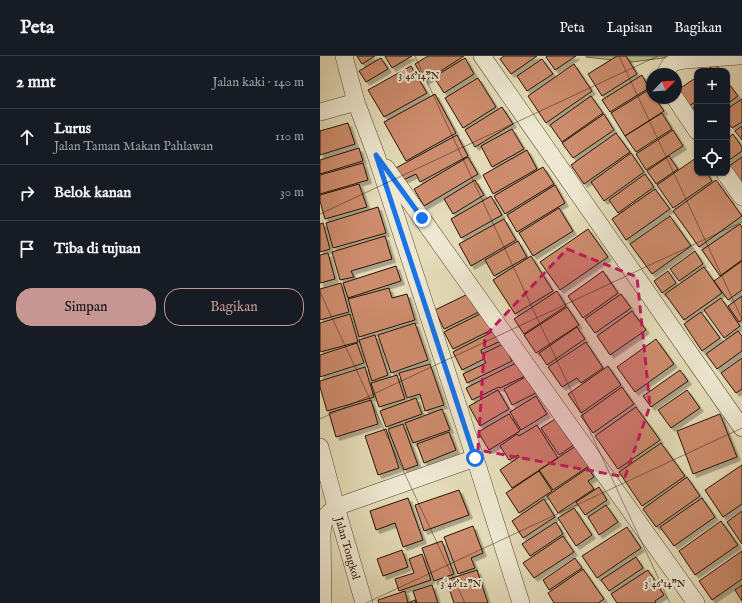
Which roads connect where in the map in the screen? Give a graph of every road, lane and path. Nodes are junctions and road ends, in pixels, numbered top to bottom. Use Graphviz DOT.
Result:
graph roads {
  1 [pos="344,56"];
  2 [pos="482,56"];
  3 [pos="739,56"];
  4 [pos="668,68"];
  5 [pos="356,102"];
  6 [pos="679,104"];
  7 [pos="320,112"];
  8 [pos="694,126"];
  9 [pos="376,155"];
  10 [pos="727,176"];
  11 [pos="742,197"];
  12 [pos="742,428"];
  13 [pos="320,447"];
  14 [pos="475,458"];
  15 [pos="336,507"];
  16 [pos="323,603"];
  17 [pos="364,603"];
  18 [pos="521,603"];
  19 [pos="696,603"];
  1 -- 5 [label="street"];
  2 -- 12 [label="street"];
  3 -- 4 [label="street"];
  5 -- 7 [label="street"];
  5 -- 9 [label="street"];
  6 -- 8 [label="street"];
  9 -- 14 [label="street"];
  9 -- 19 [label="street"];
  10 -- 11 [label="street"];
  13 -- 15 [label="street, Jalan Tongkol"];
  14 -- 15 [label="street"];
  14 -- 18 [label="street"];
  15 -- 16 [label="street"];
  15 -- 17 [label="street, Jalan Tongkol"];
}
